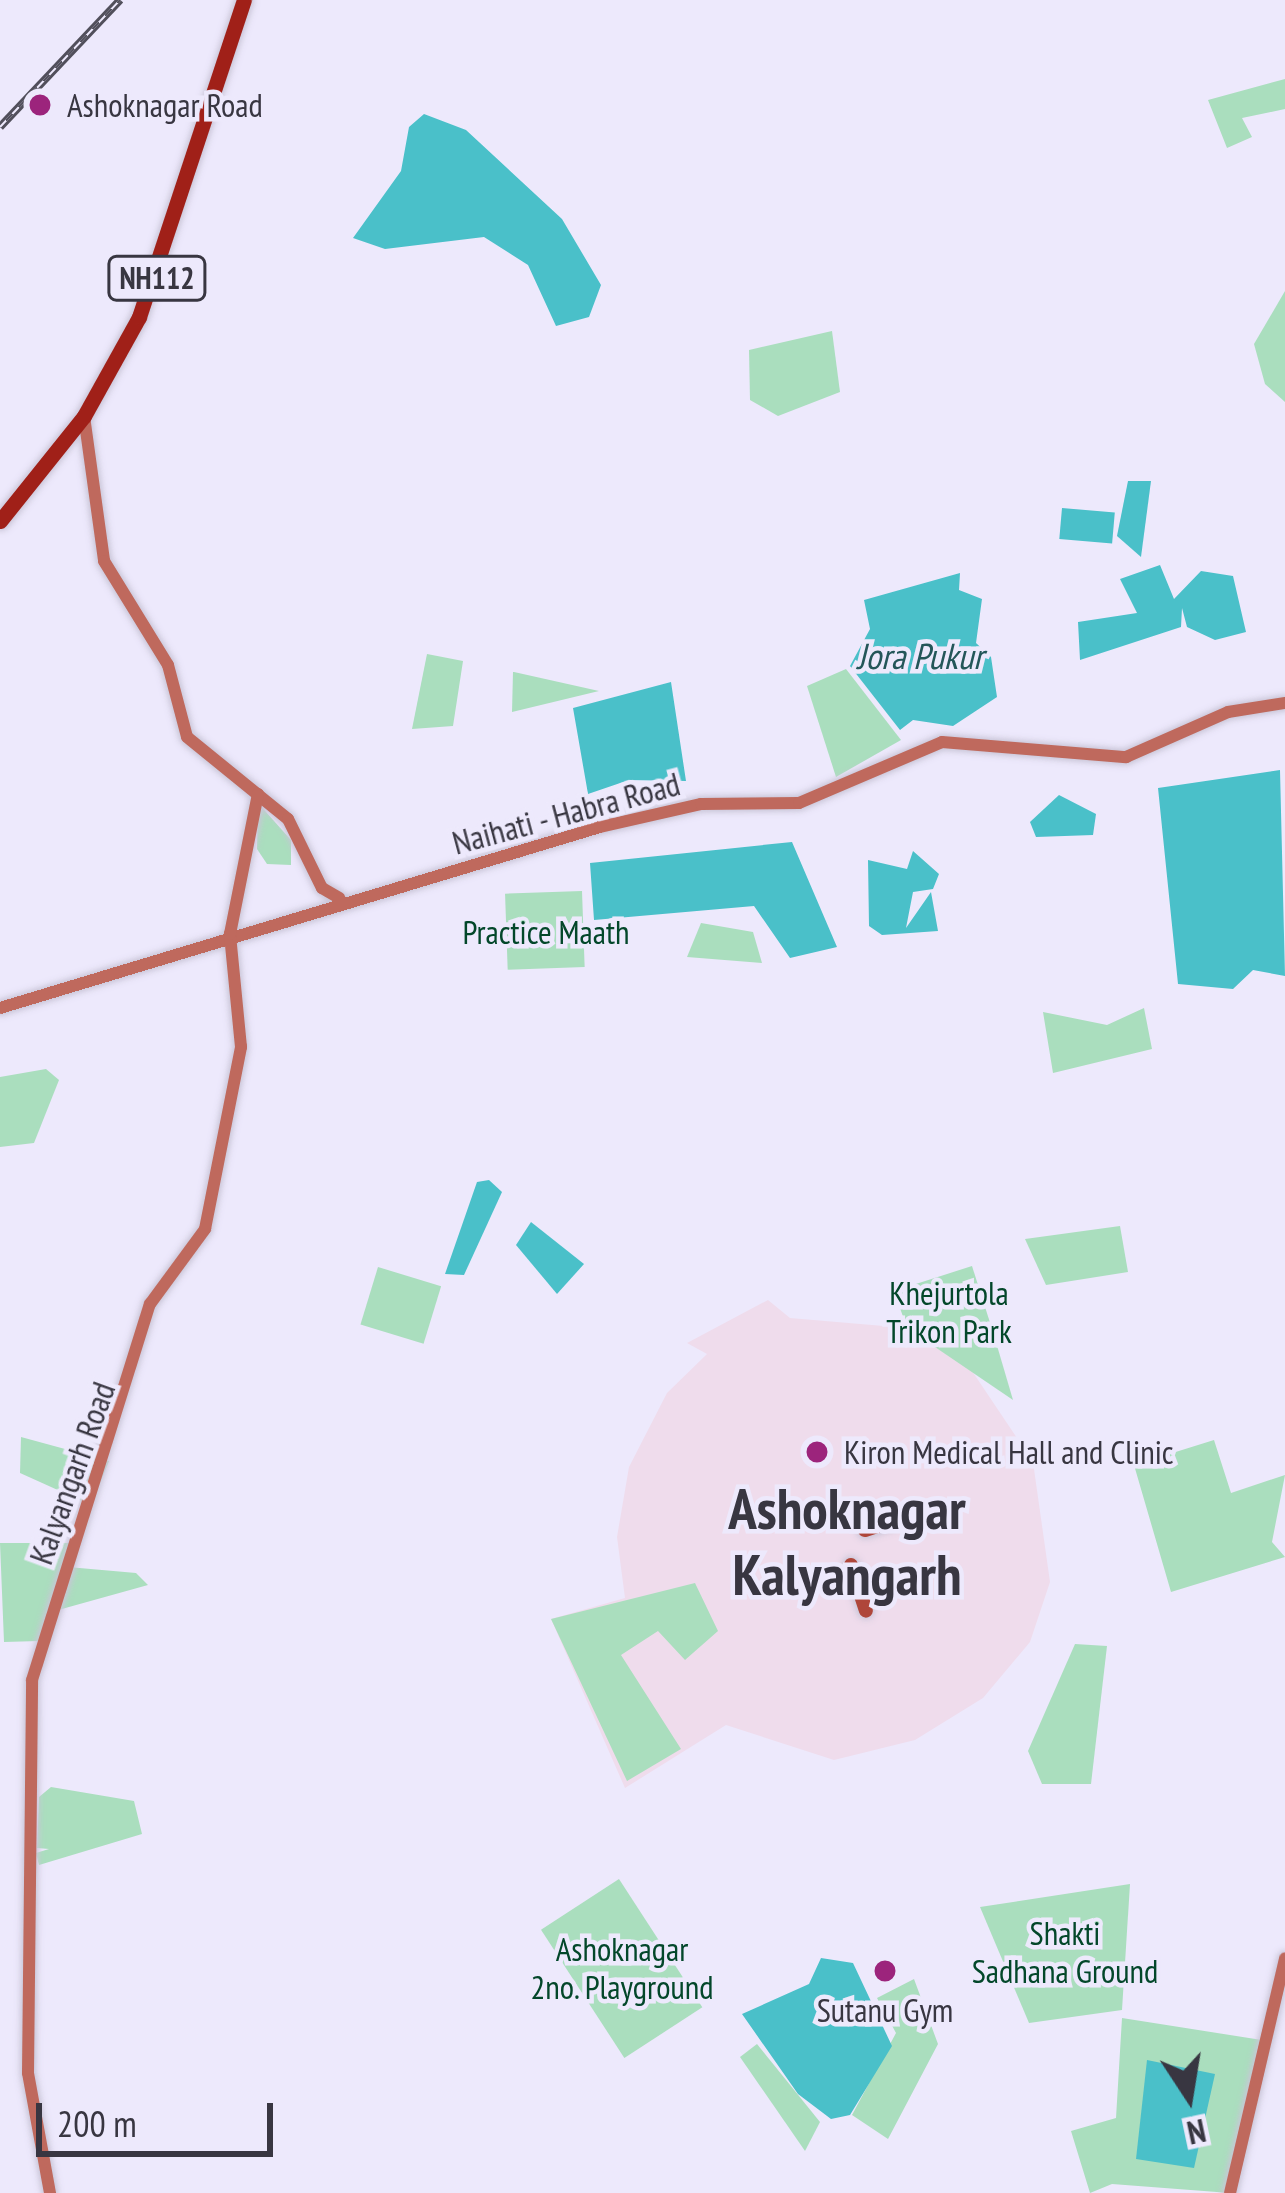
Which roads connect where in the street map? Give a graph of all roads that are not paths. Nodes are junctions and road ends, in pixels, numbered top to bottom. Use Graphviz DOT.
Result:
graph roads {
  1 [pos="244,0"];
  2 [pos="84,416"];
  3 [pos="64,444"];
  4 [pos="97,452"];
  5 [pos="0,521"];
  6 [pos="1285,703"];
  7 [pos="258,794"];
  8 [pos="341,898"];
  9 [pos="230,934"];
  10 [pos="0,1008"];
  11 [pos="911,1515"];
  12 [pos="865,1530"];
  13 [pos="850,1565"];
  14 [pos="866,1611"];
  15 [pos="1285,1958"];
  16 [pos="50,2193"];
  17 [pos="1230,2193"];
  1 -- 2 [label="highway, NH112"];
  2 -- 3 [label="highway, NH112"];
  2 -- 4 [label="main road"];
  3 -- 4 [label="main road"];
  3 -- 5 [label="highway, NH112"];
  4 -- 7 [label="main road"];
  6 -- 8 [label="main road, Naihati - Habra Road"];
  7 -- 8 [label="main road"];
  7 -- 9 [label="main road, Kalyangarh Road"];
  8 -- 9 [label="main road, Naihati - Habra Road"];
  9 -- 10 [label="main road, Naihati - Habra Road"];
  9 -- 16 [label="main road, Kalyangarh Road"];
  11 -- 12 [label="main road"];
  13 -- 14 [label="main road"];
  15 -- 17 [label="main road"];
}
